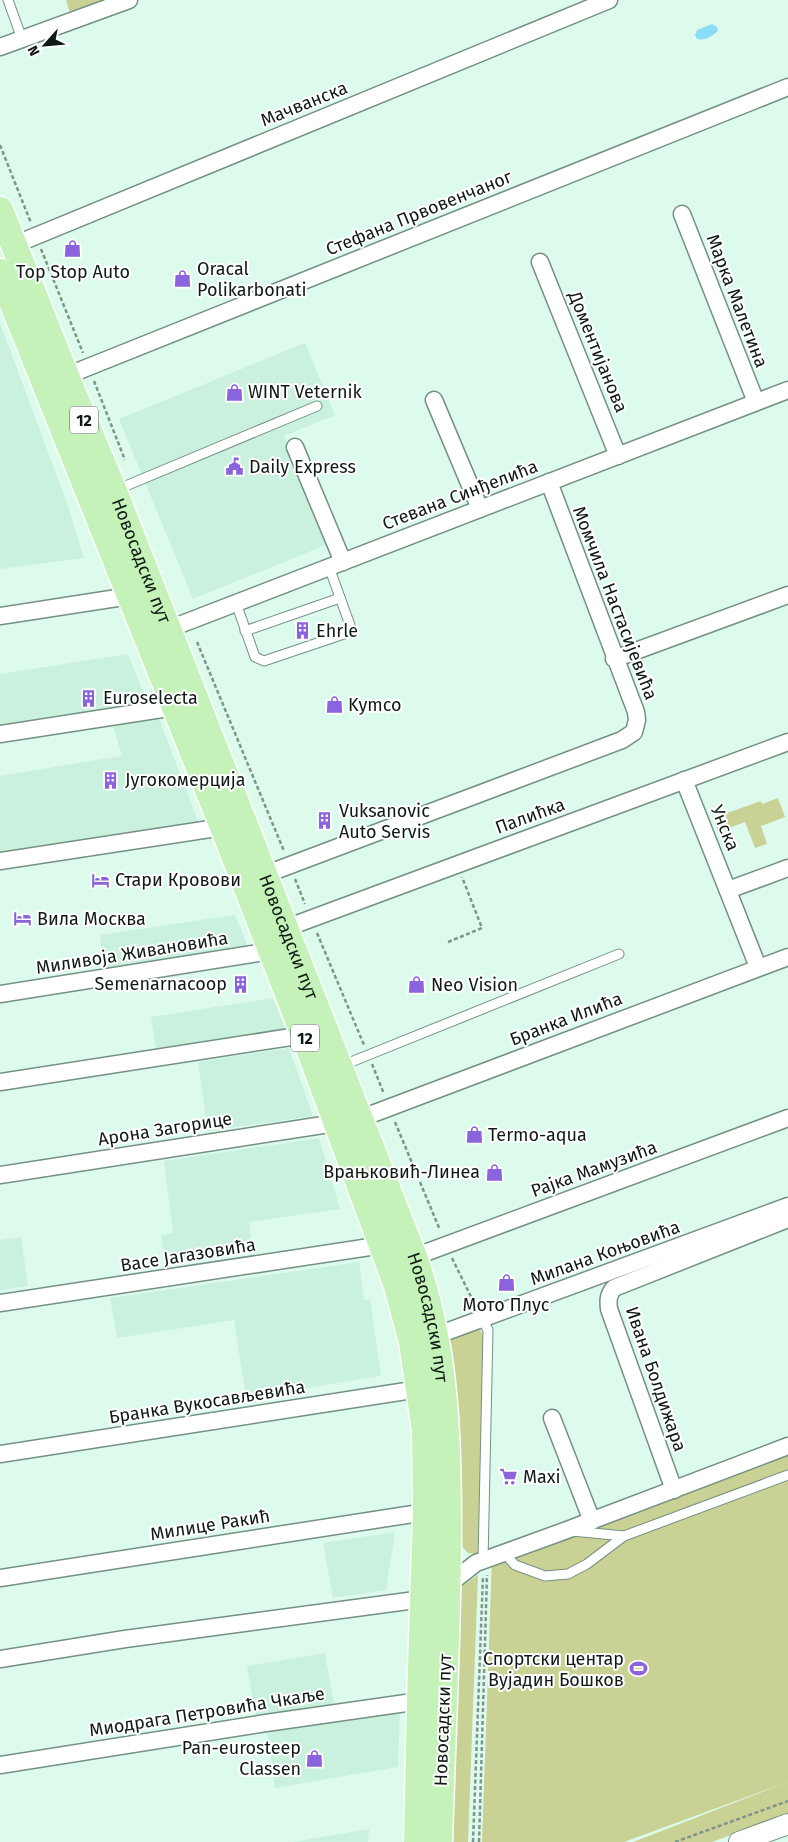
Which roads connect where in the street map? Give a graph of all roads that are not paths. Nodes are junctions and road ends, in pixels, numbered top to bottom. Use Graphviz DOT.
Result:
graph roads {
  1 [pos="8,0"];
  2 [pos="129,0"];
  3 [pos="609,0"];
  4 [pos="22,39"];
  5 [pos="0,47"];
  6 [pos="788,88"];
  7 [pos="0,210"];
  8 [pos="682,214"];
  9 [pos="25,240"];
  10 [pos="540,262"];
  11 [pos="0,272"];
  12 [pos="77,372"];
  13 [pos="788,390"];
  14 [pos="434,400"];
  15 [pos="756,402"];
  16 [pos="316,406"];
  17 [pos="295,447"];
  18 [pos="618,456"];
  19 [pos="549,482"];
  20 [pos="124,487"];
  21 [pos="480,509"];
  22 [pos="336,564"];
  23 [pos="788,595"];
  24 [pos="130,596"];
  25 [pos="340,598"];
  26 [pos="236,603"];
  27 [pos="0,616"];
  28 [pos="245,631"];
  29 [pos="157,634"];
  30 [pos="614,659"];
  31 [pos="174,707"];
  32 [pos="0,734"];
  33 [pos="788,742"];
  34 [pos="684,780"];
  35 [pos="223,827"];
  36 [pos="0,861"];
  37 [pos="788,868"];
  38 [pos="264,875"];
  39 [pos="728,890"];
  40 [pos="286,928"];
  41 [pos="271,952"];
  42 [pos="619,954"];
  43 [pos="788,956"];
  44 [pos="758,968"];
  45 [pos="0,994"];
  46 [pos="304,1035"];
  47 [pos="339,1067"];
  48 [pos="0,1082"];
  49 [pos="788,1118"];
  50 [pos="347,1121"];
  51 [pos="0,1175"];
  52 [pos="788,1206"];
  53 [pos="788,1219"];
  54 [pos="383,1245"];
  55 [pos="414,1257"];
  56 [pos="0,1304"];
  57 [pos="482,1319"];
  58 [pos="435,1336"];
  59 [pos="419,1389"];
  60 [pos="552,1418"];
  61 [pos="788,1446"];
  62 [pos="0,1454"];
  63 [pos="788,1475"];
  64 [pos="674,1490"];
  65 [pos="426,1512"];
  66 [pos="592,1521"];
  67 [pos="567,1530"];
  68 [pos="624,1536"];
  69 [pos="448,1549"];
  70 [pos="504,1553"];
  71 [pos="482,1561"];
  72 [pos="0,1578"];
  73 [pos="448,1585"];
  74 [pos="423,1599"];
  75 [pos="0,1659"];
  76 [pos="420,1701"];
  77 [pos="0,1765"];
  78 [pos="788,1824"];
  79 [pos="418,1842"];
  80 [pos="439,1842"];
  81 [pos="739,1842"];
  1 -- 4 [label="lane"];
  2 -- 4 [label="street"];
  3 -- 9 [label="street, Мачванска"];
  4 -- 5 [label="street"];
  6 -- 12 [label="street, Стефана Првовенчаног"];
  7 -- 9 [label="main road, Новосадски пут / 12"];
  8 -- 15 [label="street, Марка Малетина"];
  9 -- 12 [label="main road, Новосадски пут / 12"];
  10 -- 18 [label="street, Доментијанова"];
  11 -- 24 [label="main road, Новосадски пут / 12"];
  12 -- 20 [label="main road, Новосадски пут / 12"];
  13 -- 15 [label="street, Стевана Синђелића"];
  14 -- 21 [label="street"];
  15 -- 18 [label="street, Стевана Синђелића"];
  16 -- 20 [label="lane"];
  17 -- 22 [label="street"];
  18 -- 19 [label="street, Стевана Синђелића"];
  19 -- 21 [label="street, Стевана Синђелића"];
  19 -- 30 [label="street, Момчила Настасијевића"];
  20 -- 29 [label="main road, Новосадски пут / 12"];
  21 -- 22 [label="street, Стевана Синђелића"];
  22 -- 25 [label="lane"];
  22 -- 26 [label="street, Стевана Синђелића"];
  23 -- 30 [label="street"];
  24 -- 27 [label="street"];
  24 -- 29 [label="main road, Новосадски пут / 12"];
  25 -- 28 [label="lane"];
  25 -- 28 [label="lane"];
  26 -- 28 [label="lane"];
  26 -- 29 [label="street, Стевана Синђелића"];
  29 -- 31 [label="main road, Новосадски пут / 12"];
  29 -- 38 [label="main road, Новосадски пут / 12"];
  30 -- 38 [label="street, Момчила Настасијевића"];
  31 -- 32 [label="street"];
  31 -- 35 [label="main road, Новосадски пут / 12"];
  33 -- 34 [label="street, Палићка"];
  34 -- 39 [label="street, Унска"];
  34 -- 40 [label="street, Палићка"];
  35 -- 36 [label="street"];
  35 -- 41 [label="main road, Новосадски пут / 12"];
  37 -- 39 [label="street"];
  38 -- 40 [label="main road, Новосадски пут / 12"];
  39 -- 44 [label="street, Унска"];
  40 -- 47 [label="main road, Новосадски пут / 12"];
  41 -- 45 [label="street, Миливоја Живановића"];
  41 -- 46 [label="main road, Новосадски пут / 12"];
  42 -- 47 [label="lane"];
  43 -- 44 [label="street, Бранка Илића"];
  44 -- 50 [label="street, Бранка Илића"];
  46 -- 48 [label="street"];
  46 -- 50 [label="main road, Новосадски пут / 12"];
  47 -- 50 [label="main road, Новосадски пут / 12"];
  49 -- 55 [label="street, Рајка Мамузића"];
  50 -- 51 [label="street, Арона Загорице"];
  50 -- 54 [label="main road, Новосадски пут / 12"];
  50 -- 55 [label="main road, Новосадски пут / 12"];
  52 -- 57 [label="street, Милана Коњовића"];
  53 -- 64 [label="street, Ивана Болдижара"];
  54 -- 56 [label="street, Васе Јагазовића"];
  54 -- 59 [label="main road, Новосадски пут / 12"];
  55 -- 58 [label="main road, Новосадски пут / 12"];
  57 -- 58 [label="street, Милана Коњовића"];
  57 -- 71 [label="lane"];
  58 -- 69 [label="main road, Новосадски пут / 12"];
  59 -- 62 [label="street, Бранка Вукосављевића"];
  59 -- 65 [label="main road, Новосадски пут / 12"];
  60 -- 66 [label="street"];
  61 -- 64 [label="street"];
  63 -- 68 [label="lane"];
  64 -- 66 [label="street"];
  65 -- 72 [label="street, Милице Ракић"];
  65 -- 74 [label="main road, Новосадски пут / 12"];
  66 -- 67 [label="street"];
  67 -- 68 [label="lane"];
  67 -- 70 [label="street"];
  68 -- 70 [label="lane"];
  69 -- 71 [label="street"];
  69 -- 73 [label="main road, Новосадски пут / 12"];
  70 -- 71 [label="street"];
  71 -- 73 [label="street"];
  73 -- 80 [label="main road, Новосадски пут / 12"];
  74 -- 75 [label="street"];
  74 -- 76 [label="main road, Новосадски пут / 12"];
  76 -- 77 [label="street, Миодрага Петровића Чкаље"];
  76 -- 79 [label="main road, Новосадски пут / 12"];
  78 -- 81 [label="street"];
}
